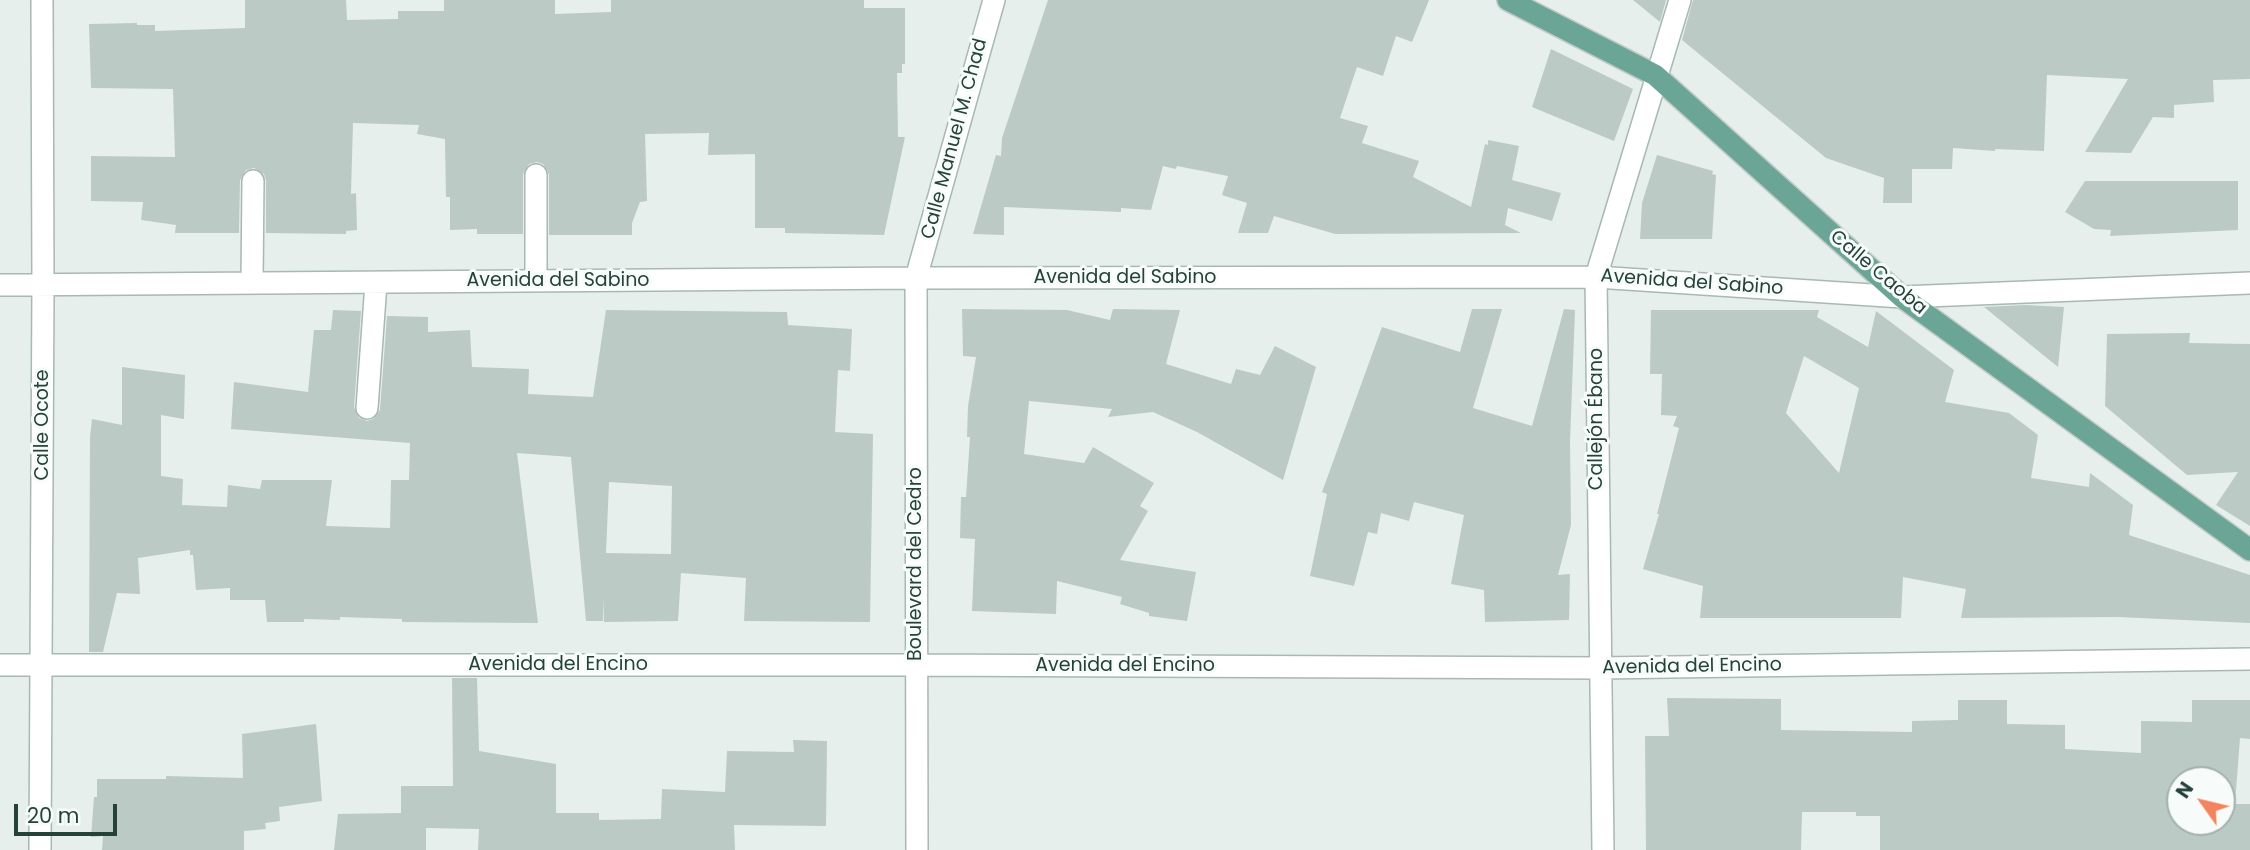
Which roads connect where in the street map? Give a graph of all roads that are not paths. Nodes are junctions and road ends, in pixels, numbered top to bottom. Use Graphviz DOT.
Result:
graph roads {
  1 [pos="42,0"];
  2 [pos="994,0"];
  3 [pos="1508,0"];
  4 [pos="1679,0"];
  5 [pos="1655,75"];
  6 [pos="536,175"];
  7 [pos="253,181"];
  8 [pos="1596,277"];
  9 [pos="916,278"];
  10 [pos="536,281"];
  11 [pos="376,283"];
  12 [pos="2250,283"];
  13 [pos="252,284"];
  14 [pos="0,285"];
  15 [pos="43,285"];
  16 [pos="1902,297"];
  17 [pos="367,408"];
  18 [pos="2250,550"];
  19 [pos="2250,659"];
  20 [pos="0,665"];
  21 [pos="42,665"];
  22 [pos="915,665"];
  23 [pos="1599,668"];
  24 [pos="40,850"];
  25 [pos="917,850"];
  26 [pos="1602,850"];
  1 -- 15 [label="street, Calle Ocote"];
  2 -- 9 [label="street, Calle Manuel M. Chad"];
  3 -- 5 [label="main road, Calle Caoba"];
  4 -- 5 [label="street, Callejón Ébano"];
  5 -- 8 [label="street, Callejón Ébano"];
  5 -- 16 [label="main road, Calle Caoba"];
  6 -- 10 [label="street"];
  7 -- 13 [label="street"];
  8 -- 9 [label="street, Avenida del Sabino"];
  8 -- 16 [label="street, Avenida del Sabino"];
  8 -- 23 [label="street, Callejón Ébano"];
  9 -- 10 [label="street, Avenida del Sabino"];
  9 -- 22 [label="street, Boulevard del Cedro"];
  10 -- 11 [label="street, Avenida del Sabino"];
  11 -- 13 [label="street, Avenida del Sabino"];
  11 -- 17 [label="street"];
  12 -- 16 [label="street, Avenida del Sabino"];
  13 -- 15 [label="street, Avenida del Sabino"];
  14 -- 15 [label="street, Avenida del Sabino"];
  15 -- 21 [label="street, Calle Ocote"];
  16 -- 18 [label="main road, Calle Caoba"];
  19 -- 23 [label="street, Avenida del Encino"];
  20 -- 21 [label="street, Avenida del Encino"];
  21 -- 22 [label="street, Avenida del Encino"];
  21 -- 24 [label="street, Calle Ocote"];
  22 -- 23 [label="street, Avenida del Encino"];
  22 -- 25 [label="street, Boulevard del Cedro"];
  23 -- 26 [label="street, Callejón Ébano"];
}
